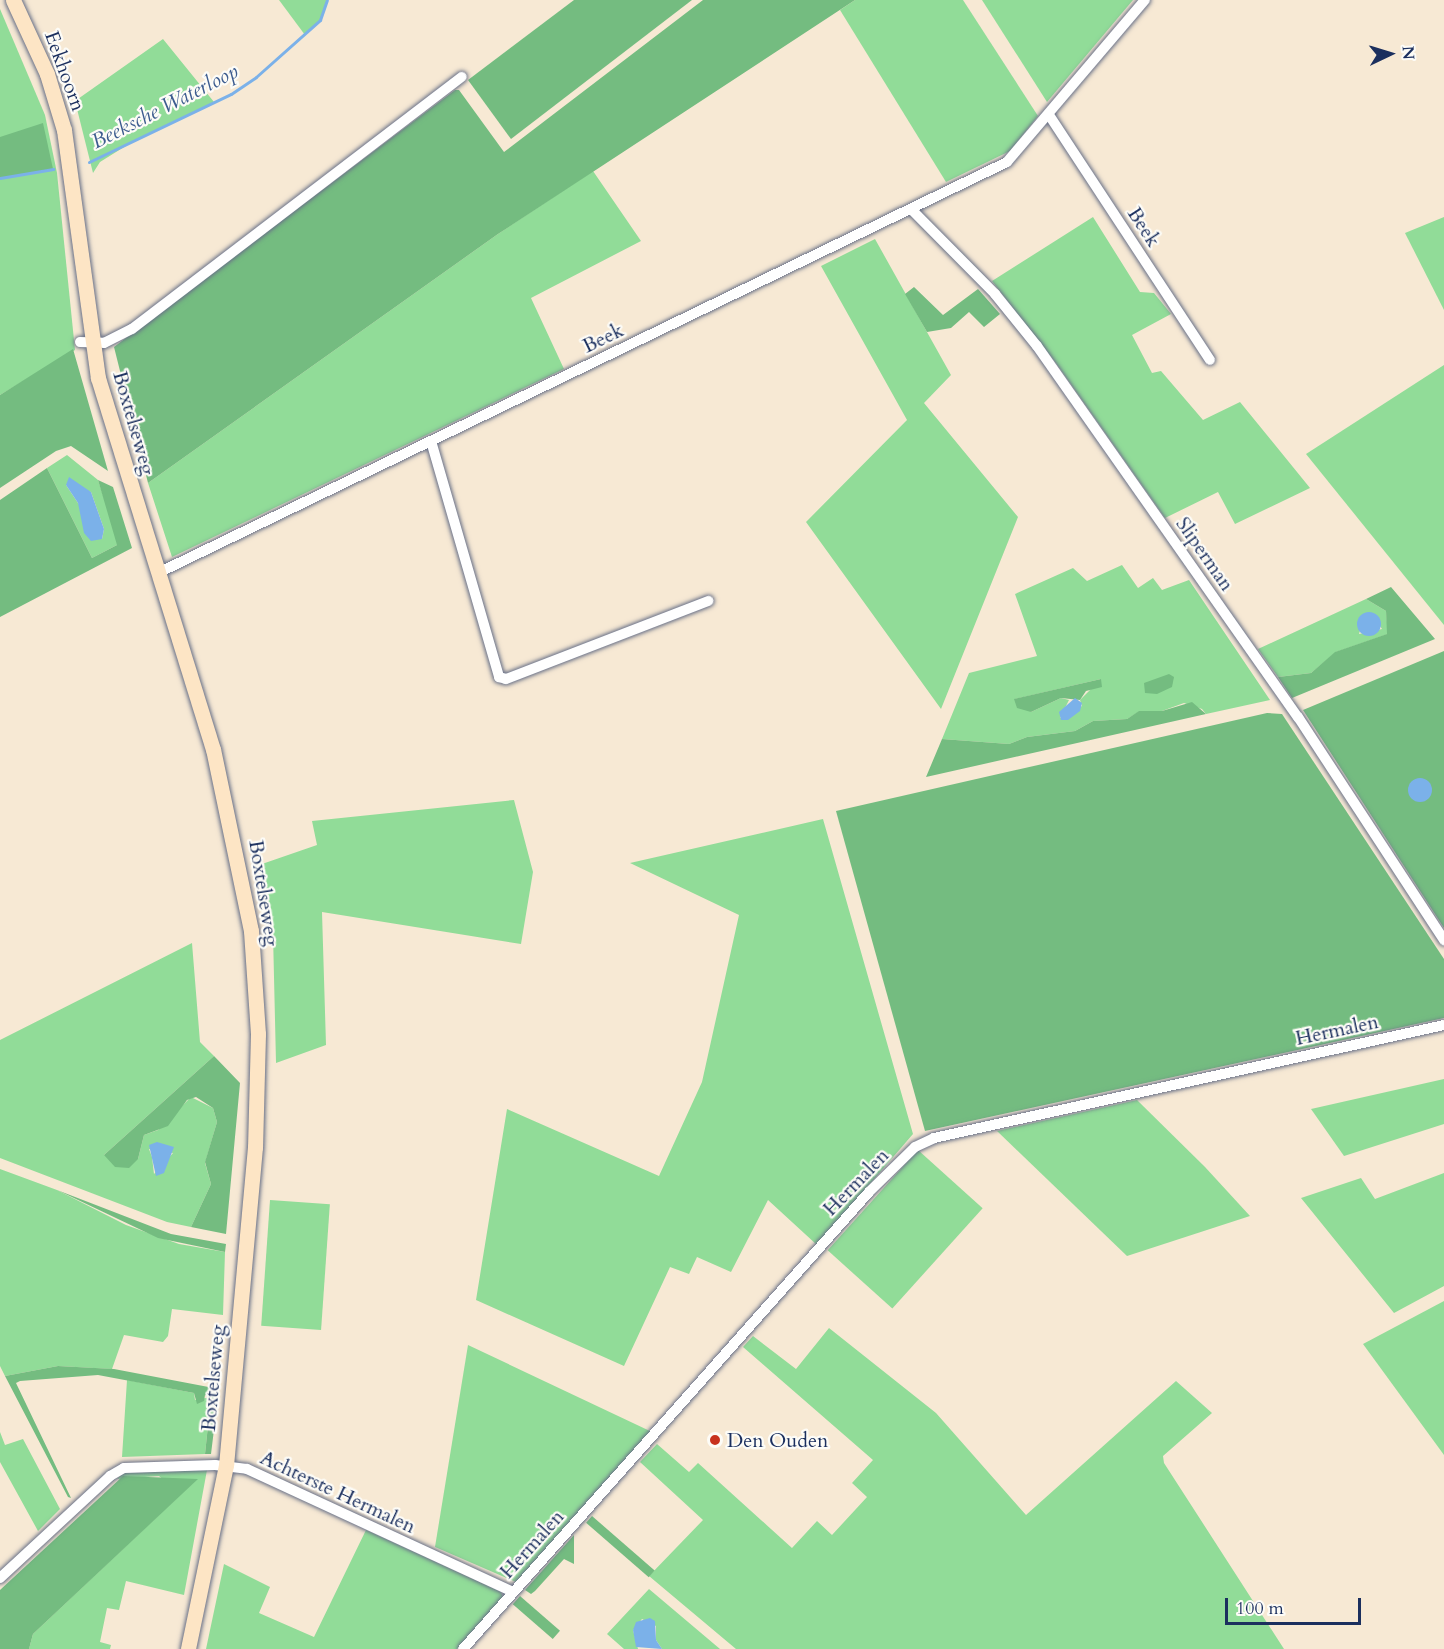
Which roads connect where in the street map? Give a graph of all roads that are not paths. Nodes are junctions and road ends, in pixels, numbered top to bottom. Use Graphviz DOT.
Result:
graph roads {
  1 [pos="13,0"];
  2 [pos="1145,0"];
  3 [pos="462,76"];
  4 [pos="1048,115"];
  5 [pos="70,159"];
  6 [pos="911,209"];
  7 [pos="85,343"];
  8 [pos="1210,360"];
  9 [pos="431,441"];
  10 [pos="158,573"];
  11 [pos="708,601"];
  12 [pos="1444,940"];
  13 [pos="1444,1025"];
  14 [pos="226,1465"];
  15 [pos="0,1578"];
  16 [pos="513,1592"];
  17 [pos="188,1649"];
  18 [pos="464,1649"];
  1 -- 5 [label="main road, Eekhoorn"];
  2 -- 4 [label="street, Beek"];
  3 -- 7 [label="street"];
  4 -- 6 [label="street, Beek"];
  4 -- 8 [label="street, Beek"];
  5 -- 7 [label="main road, Boxtelseweg"];
  6 -- 9 [label="street, Beek"];
  6 -- 12 [label="street, Sliperman"];
  7 -- 10 [label="main road, Boxtelseweg"];
  9 -- 10 [label="street, Beek"];
  9 -- 11 [label="street"];
  10 -- 14 [label="main road, Boxtelseweg"];
  13 -- 16 [label="street, Hermalen"];
  14 -- 15 [label="street, Achterste Hermalen"];
  14 -- 16 [label="street, Achterste Hermalen"];
  14 -- 17 [label="main road, Boxtelseweg"];
  16 -- 18 [label="street, Hermalen"];
}
